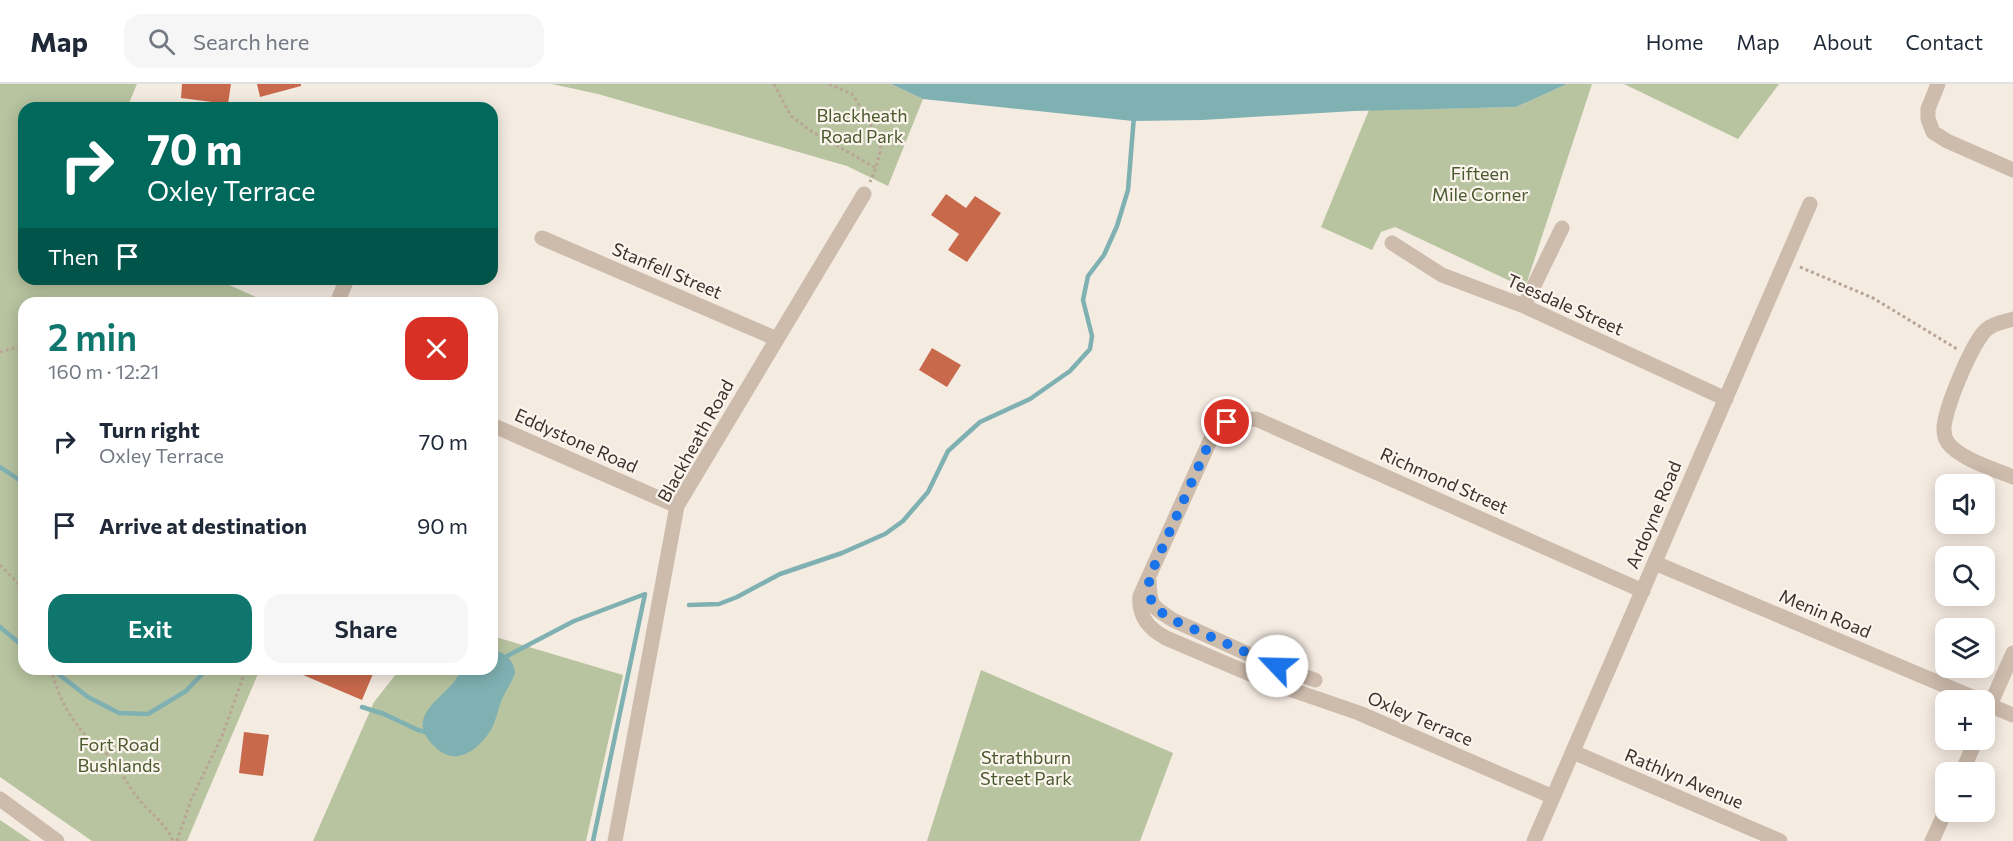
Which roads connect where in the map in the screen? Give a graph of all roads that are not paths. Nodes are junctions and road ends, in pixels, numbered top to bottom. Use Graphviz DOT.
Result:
graph roads {
  1 [pos="1938,84"];
  2 [pos="2013,170"];
  3 [pos="864,194"];
  4 [pos="1810,204"];
  5 [pos="1562,228"];
  6 [pos="542,238"];
  7 [pos="1392,243"];
  8 [pos="1524,306"];
  9 [pos="2013,320"];
  10 [pos="777,339"];
  11 [pos="1726,399"];
  12 [pos="1227,422"];
  13 [pos="498,428"];
  14 [pos="2013,477"];
  15 [pos="677,506"];
  16 [pos="1655,563"];
  17 [pos="1149,578"];
  18 [pos="1643,591"];
  19 [pos="2013,652"];
  20 [pos="1277,666"];
  21 [pos="1315,680"];
  22 [pos="1269,682"];
  23 [pos="1946,690"];
  24 [pos="1994,690"];
  25 [pos="1995,710"];
  26 [pos="2013,715"];
  27 [pos="1573,752"];
  28 [pos="1553,797"];
  29 [pos="0,799"];
  30 [pos="1941,822"];
  31 [pos="57,841"];
  32 [pos="615,841"];
  33 [pos="1534,841"];
  34 [pos="1780,841"];
  35 [pos="1932,841"];
  1 -- 2 [label="street"];
  3 -- 10 [label="street, Blackheath Road"];
  4 -- 11 [label="street, Ardoyne Road"];
  5 -- 8 [label="street"];
  6 -- 10 [label="street, Stanfell Street"];
  7 -- 8 [label="street, Teesdale Street"];
  8 -- 11 [label="street, Teesdale Street"];
  9 -- 14 [label="street"];
  10 -- 15 [label="street, Blackheath Road"];
  11 -- 16 [label="street, Ardoyne Road"];
  12 -- 17 [label="street, Oxley Terrace"];
  12 -- 18 [label="street, Richmond Street"];
  13 -- 15 [label="street, Eddystone Road"];
  15 -- 32 [label="street, Blackheath Road"];
  16 -- 18 [label="street, Ardoyne Road"];
  16 -- 23 [label="street, Menin Road"];
  17 -- 20 [label="street"];
  17 -- 22 [label="street, Oxley Terrace"];
  18 -- 27 [label="street, Ardoyne Road"];
  19 -- 24 [label="street"];
  20 -- 21 [label="street"];
  20 -- 22 [label="street"];
  22 -- 28 [label="street, Oxley Terrace"];
  25 -- 26 [label="street, Menin Road"];
  27 -- 28 [label="street, Ardoyne Road"];
  27 -- 34 [label="street, Rathlyn Avenue"];
  28 -- 33 [label="street, Ardoyne Road"];
  29 -- 31 [label="street"];
  30 -- 35 [label="street"];
}
